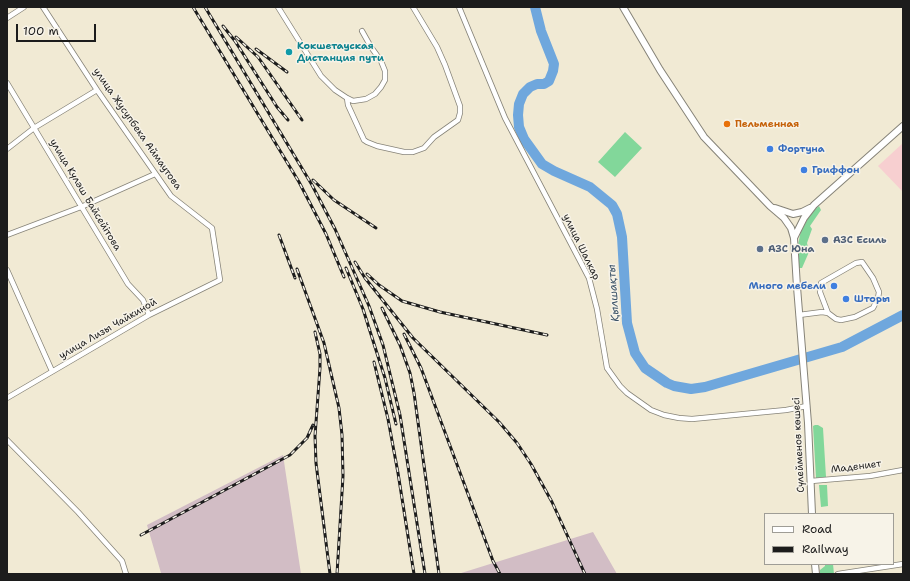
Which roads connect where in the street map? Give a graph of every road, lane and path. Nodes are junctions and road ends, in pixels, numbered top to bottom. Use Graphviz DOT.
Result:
graph roads {
  1 [pos="24,7"];
  2 [pos="43,7"];
  3 [pos="278,7"];
  4 [pos="413,7"];
  5 [pos="459,7"];
  6 [pos="623,7"];
  7 [pos="7,18"];
  8 [pos="362,31"];
  9 [pos="7,83"];
  10 [pos="97,90"];
  11 [pos="347,98"];
  12 [pos="903,126"];
  13 [pos="34,128"];
  14 [pos="7,149"];
  15 [pos="155,174"];
  16 [pos="814,205"];
  17 [pos="770,206"];
  18 [pos="81,207"];
  19 [pos="7,235"];
  20 [pos="794,238"];
  21 [pos="7,270"];
  22 [pos="220,280"];
  23 [pos="828,313"];
  24 [pos="149,315"];
  25 [pos="799,315"];
  26 [pos="52,371"];
  27 [pos="7,398"];
  28 [pos="807,406"];
  29 [pos="7,440"];
  30 [pos="903,470"];
  31 [pos="811,481"];
  32 [pos="812,513"];
  33 [pos="903,564"];
  34 [pos="126,574"];
  35 [pos="838,574"];
  1 -- 7 [label="street"];
  2 -- 10 [label="street, улица Жусупбека Аймаутова"];
  3 -- 11 [label="street"];
  4 -- 11 [label="street"];
  5 -- 28 [label="street, улица Шалкар"];
  6 -- 17 [label="street"];
  8 -- 11 [label="street"];
  9 -- 13 [label="street, улица Күләш Байсейітова"];
  10 -- 13 [label="street"];
  10 -- 15 [label="street, улица Жусупбека Аймаутова"];
  12 -- 16 [label="street"];
  13 -- 14 [label="street"];
  13 -- 18 [label="street, улица Күләш Байсейітова"];
  15 -- 18 [label="street"];
  15 -- 22 [label="street, улица Жусупбека Аймаутова"];
  16 -- 17 [label="street"];
  16 -- 20 [label="street"];
  17 -- 20 [label="street"];
  18 -- 19 [label="street"];
  18 -- 24 [label="street, улица Күләш Байсейітова"];
  20 -- 25 [label="street, Сүлейменов көшесі"];
  21 -- 26 [label="street"];
  22 -- 24 [label="street, улица Лизы Чайкиной"];
  23 -- 23 [label="street"];
  23 -- 25 [label="street"];
  24 -- 26 [label="street, улица Лизы Чайкиной"];
  25 -- 28 [label="street, Сүлейменов көшесі"];
  26 -- 27 [label="street, улица Лизы Чайкиной"];
  28 -- 31 [label="street, Сүлейменов көшесі"];
  29 -- 34 [label="street"];
  30 -- 31 [label="street, Мадениет"];
  31 -- 32 [label="street, Сүлейменов көшесі"];
  33 -- 35 [label="street"];
}
